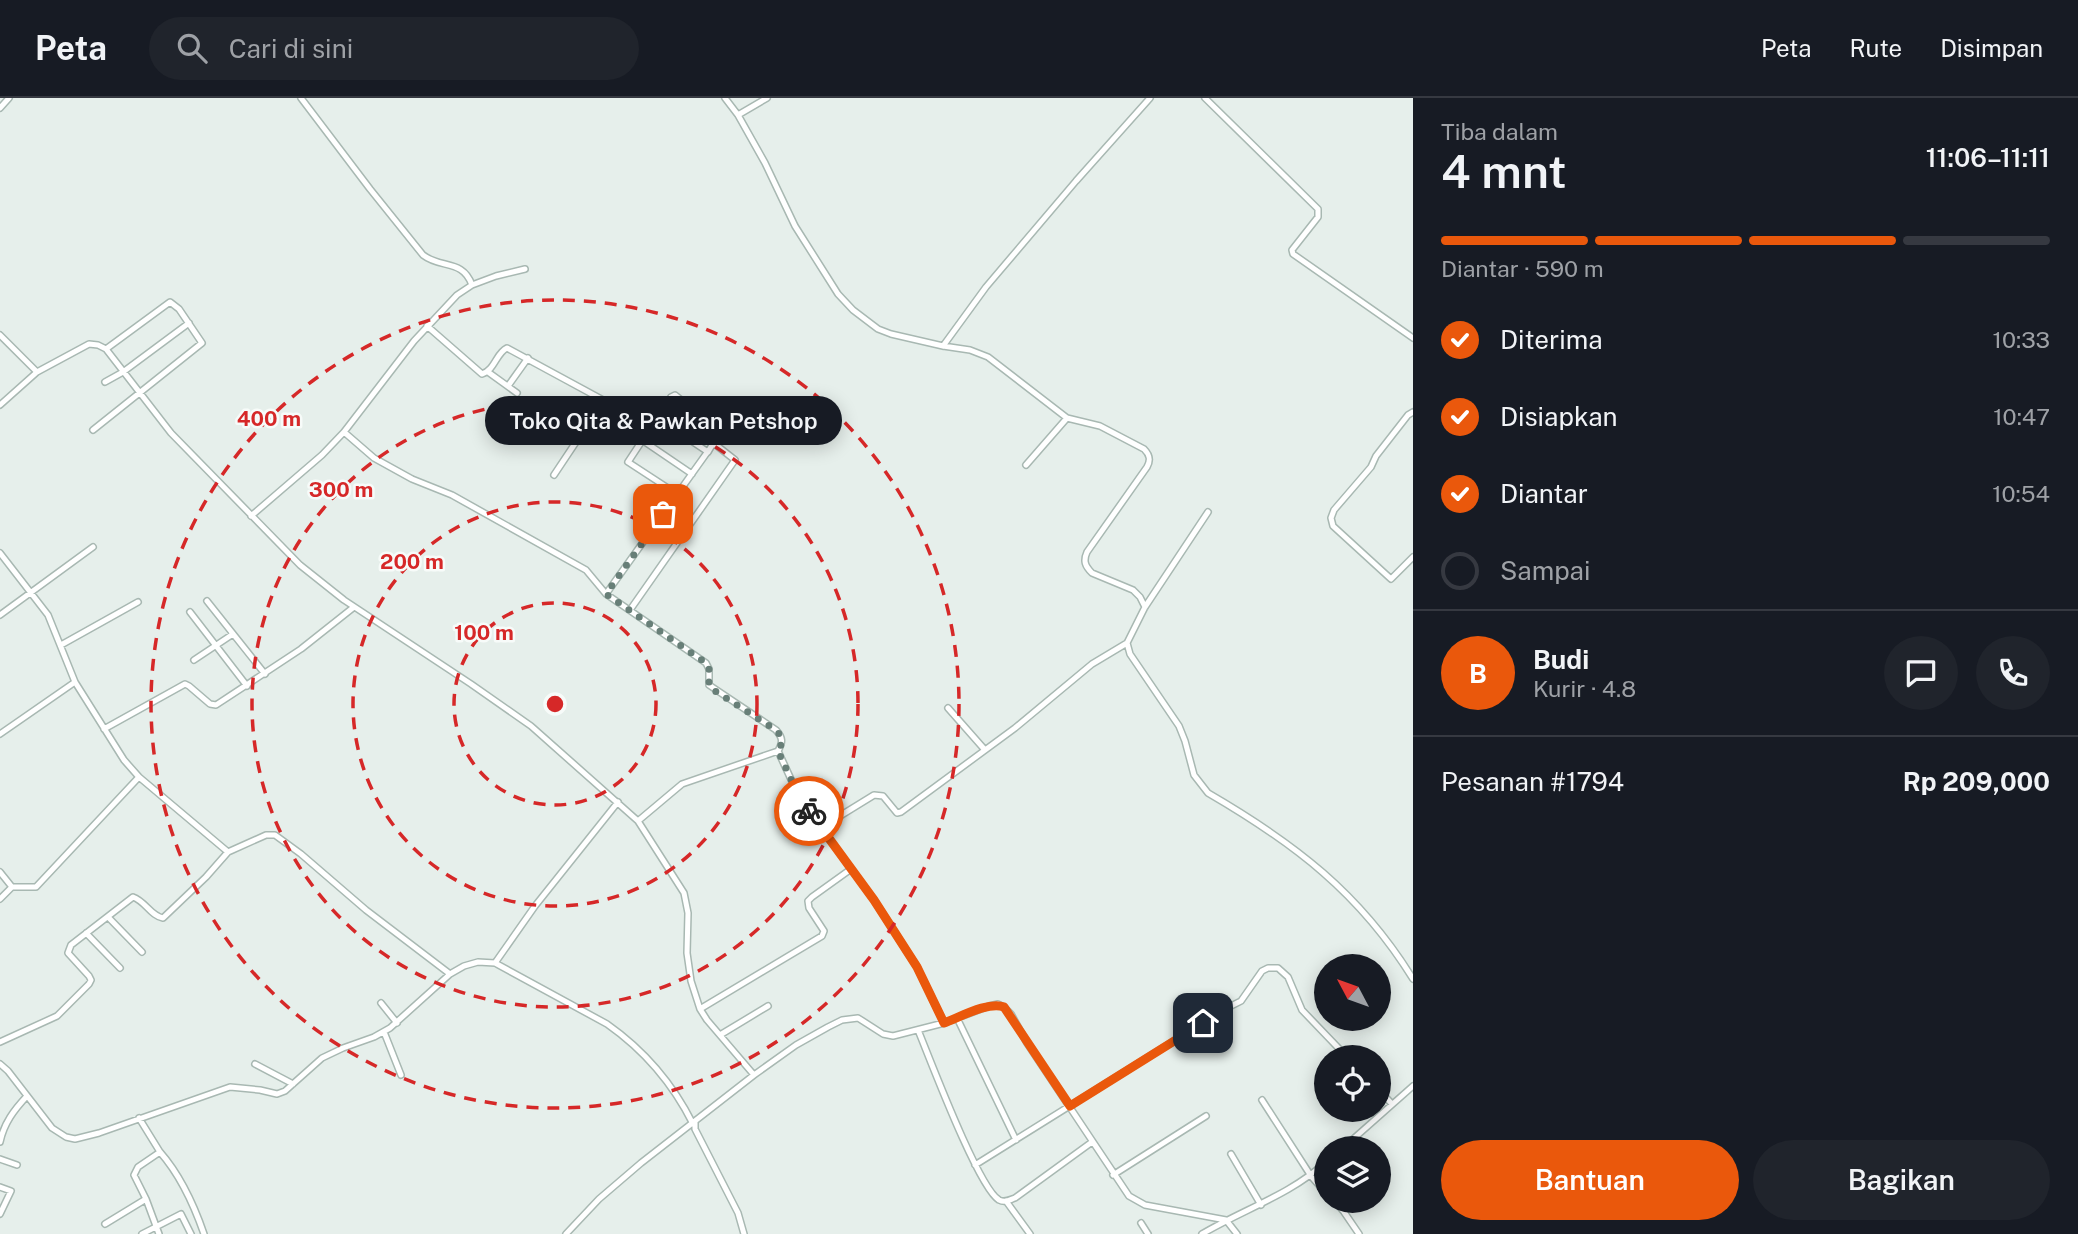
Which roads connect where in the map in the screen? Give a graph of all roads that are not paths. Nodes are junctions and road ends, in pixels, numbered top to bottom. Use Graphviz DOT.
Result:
graph roads {
  1 [pos="9,98"];
  2 [pos="302,98"];
  3 [pos="725,98"];
  4 [pos="767,98"];
  5 [pos="1150,98"];
  6 [pos="1205,98"];
  7 [pos="0,108"];
  8 [pos="737,115"];
  9 [pos="525,269"];
  10 [pos="472,285"];
  11 [pos="189,323"];
  12 [pos="427,326"];
  13 [pos="0,335"];
  14 [pos="1413,338"];
  15 [pos="943,346"];
  16 [pos="106,349"];
  17 [pos="528,358"];
  18 [pos="37,372"];
  19 [pos="123,372"];
  20 [pos="488,372"];
  21 [pos="106,382"];
  22 [pos="508,387"];
  23 [pos="517,393"];
  24 [pos="140,394"];
  25 [pos="0,405"];
  26 [pos="1413,412"];
  27 [pos="657,418"];
  28 [pos="1067,418"];
  29 [pos="651,426"];
  30 [pos="93,430"];
  31 [pos="344,432"];
  32 [pos="579,439"];
  33 [pos="642,440"];
  34 [pos="695,443"];
  35 [pos="708,452"];
  36 [pos="1026,465"];
  37 [pos="692,474"];
  38 [pos="554,475"];
  39 [pos="677,494"];
  40 [pos="1208,512"];
  41 [pos="251,516"];
  42 [pos="93,548"];
  43 [pos="0,554"];
  44 [pos="1413,557"];
  45 [pos="30,592"];
  46 [pos="606,594"];
  47 [pos="207,601"];
  48 [pos="138,602"];
  49 [pos="354,607"];
  50 [pos="1145,607"];
  51 [pos="630,610"];
  52 [pos="190,612"];
  53 [pos="0,615"];
  54 [pos="233,634"];
  55 [pos="1127,643"];
  56 [pos="61,645"];
  57 [pos="215,645"];
  58 [pos="194,660"];
  59 [pos="265,674"];
  60 [pos="75,682"];
  61 [pos="247,686"];
  62 [pos="947,708"];
  63 [pos="104,729"];
  64 [pos="0,734"];
  65 [pos="985,750"];
  66 [pos="778,751"];
  67 [pos="139,778"];
  68 [pos="618,802"];
  69 [pos="639,821"];
  70 [pos="821,827"];
  71 [pos="228,852"];
  72 [pos="851,869"];
  73 [pos="0,872"];
  74 [pos="12,887"];
  75 [pos="0,899"];
  76 [pos="108,917"];
  77 [pos="86,933"];
  78 [pos="142,952"];
  79 [pos="495,963"];
  80 [pos="120,968"];
  81 [pos="450,974"];
  82 [pos="1412,974"];
  83 [pos="382,1003"];
  84 [pos="768,1006"];
  85 [pos="700,1009"];
  86 [pos="957,1018"];
  87 [pos="397,1023"];
  88 [pos="944,1023"];
  89 [pos="918,1030"];
  90 [pos="384,1032"];
  91 [pos="720,1035"];
  92 [pos="0,1042"];
  93 [pos="1336,1045"];
  94 [pos="0,1064"];
  95 [pos="255,1064"];
  96 [pos="401,1075"];
  97 [pos="754,1075"];
  98 [pos="293,1084"];
  99 [pos="1413,1086"];
  100 [pos="27,1096"];
  101 [pos="1262,1100"];
  102 [pos="1392,1104"];
  103 [pos="1070,1106"];
  104 [pos="1206,1116"];
  105 [pos="139,1118"];
  106 [pos="694,1123"];
  107 [pos="1356,1136"];
  108 [pos="1016,1140"];
  109 [pos="0,1142"];
  110 [pos="1092,1142"];
  111 [pos="160,1152"];
  112 [pos="1231,1154"];
  113 [pos="0,1160"];
  114 [pos="17,1165"];
  115 [pos="975,1165"];
  116 [pos="1314,1173"];
  117 [pos="1113,1175"];
  118 [pos="1311,1176"];
  119 [pos="1314,1179"];
  120 [pos="0,1186"];
  121 [pos="146,1199"];
  122 [pos="1006,1201"];
  123 [pos="1261,1205"];
  124 [pos="1345,1213"];
  125 [pos="0,1214"];
  126 [pos="1226,1220"];
  127 [pos="1141,1223"];
  128 [pos="104,1224"];
  129 [pos="155,1226"];
  130 [pos="142,1234"];
  131 [pos="159,1234"];
  132 [pos="191,1234"];
  133 [pos="204,1234"];
  134 [pos="566,1234"];
  135 [pos="744,1234"];
  136 [pos="1030,1234"];
  137 [pos="1149,1234"];
  138 [pos="1202,1234"];
  139 [pos="1237,1234"];
  140 [pos="1359,1234"];
  1 -- 7 [label="street"];
  2 -- 10 [label="street"];
  3 -- 8 [label="street"];
  4 -- 8 [label="street"];
  5 -- 15 [label="street"];
  6 -- 14 [label="street"];
  8 -- 15 [label="street"];
  9 -- 10 [label="street"];
  10 -- 12 [label="street"];
  11 -- 16 [label="street"];
  11 -- 19 [label="street"];
  11 -- 24 [label="street"];
  12 -- 20 [label="street"];
  12 -- 31 [label="street"];
  13 -- 18 [label="street"];
  15 -- 28 [label="street"];
  16 -- 18 [label="street"];
  16 -- 19 [label="street"];
  17 -- 20 [label="street"];
  17 -- 22 [label="street"];
  17 -- 29 [label="street"];
  18 -- 25 [label="street"];
  19 -- 21 [label="street"];
  19 -- 24 [label="street"];
  20 -- 22 [label="street"];
  22 -- 23 [label="street"];
  24 -- 30 [label="street"];
  24 -- 41 [label="street"];
  26 -- 44 [label="street"];
  27 -- 29 [label="street"];
  27 -- 34 [label="street"];
  27 -- 34 [label="street"];
  28 -- 36 [label="street"];
  28 -- 50 [label="street"];
  29 -- 33 [label="street"];
  31 -- 41 [label="street"];
  31 -- 46 [label="street"];
  32 -- 38 [label="street"];
  33 -- 37 [label="street"];
  33 -- 39 [label="street"];
  34 -- 35 [label="street"];
  35 -- 37 [label="street"];
  35 -- 51 [label="street"];
  37 -- 39 [label="street"];
  39 -- 46 [label="street"];
  40 -- 50 [label="street"];
  41 -- 49 [label="street"];
  42 -- 45 [label="street"];
  43 -- 45 [label="street"];
  45 -- 53 [label="street"];
  45 -- 56 [label="street"];
  46 -- 51 [label="street"];
  47 -- 54 [label="street"];
  48 -- 56 [label="street"];
  49 -- 59 [label="street"];
  49 -- 68 [label="street"];
  50 -- 55 [label="street"];
  51 -- 66 [label="street"];
  52 -- 57 [label="street"];
  54 -- 57 [label="street"];
  54 -- 59 [label="street"];
  55 -- 65 [label="street"];
  55 -- 82 [label="street"];
  56 -- 60 [label="street"];
  57 -- 58 [label="street"];
  57 -- 61 [label="street"];
  59 -- 61 [label="street"];
  60 -- 63 [label="street"];
  60 -- 64 [label="street"];
  61 -- 63 [label="street"];
  62 -- 65 [label="street"];
  63 -- 67 [label="street"];
  65 -- 70 [label="street"];
  66 -- 69 [label="street"];
  66 -- 70 [label="street"];
  67 -- 71 [label="street"];
  67 -- 74 [label="street"];
  68 -- 69 [label="street"];
  68 -- 79 [label="street"];
  69 -- 85 [label="street"];
  70 -- 72 [label="street"];
  71 -- 76 [label="street"];
  71 -- 81 [label="street"];
  72 -- 85 [label="street"];
  72 -- 88 [label="street"];
  73 -- 74 [label="street"];
  74 -- 75 [label="street"];
  76 -- 77 [label="street"];
  76 -- 78 [label="street"];
  77 -- 80 [label="street"];
  77 -- 92 [label="street"];
  79 -- 81 [label="street"];
  79 -- 106 [label="street"];
  81 -- 87 [label="street"];
  83 -- 87 [label="street"];
  84 -- 91 [label="street"];
  85 -- 91 [label="street"];
  86 -- 88 [label="street"];
  86 -- 103 [label="street"];
  86 -- 108 [label="street"];
  87 -- 90 [label="street"];
  88 -- 89 [label="street"];
  89 -- 97 [label="street"];
  89 -- 115 [label="street"];
  90 -- 96 [label="street"];
  90 -- 98 [label="street"];
  91 -- 97 [label="street"];
  93 -- 103 [label="street"];
  94 -- 100 [label="street"];
  95 -- 98 [label="street"];
  97 -- 106 [label="street"];
  98 -- 105 [label="street"];
  99 -- 102 [label="street"];
  100 -- 105 [label="street"];
  100 -- 109 [label="street"];
  101 -- 118 [label="street"];
  102 -- 107 [label="street"];
  103 -- 108 [label="street"];
  103 -- 110 [label="street"];
  104 -- 117 [label="street"];
  105 -- 111 [label="street"];
  106 -- 134 [label="street"];
  106 -- 135 [label="street"];
  108 -- 115 [label="street"];
  110 -- 117 [label="street"];
  110 -- 122 [label="street"];
  111 -- 121 [label="street"];
  111 -- 133 [label="street"];
  112 -- 123 [label="street"];
  113 -- 114 [label="street"];
  115 -- 122 [label="street"];
  116 -- 118 [label="street"];
  117 -- 126 [label="street"];
  118 -- 119 [label="street"];
  118 -- 123 [label="street"];
  120 -- 125 [label="street"];
  121 -- 128 [label="street"];
  121 -- 129 [label="street"];
  122 -- 136 [label="street"];
  123 -- 126 [label="street"];
  124 -- 140 [label="street"];
  126 -- 138 [label="street"];
  126 -- 139 [label="street"];
  127 -- 137 [label="street"];
  129 -- 130 [label="street"];
  129 -- 131 [label="street"];
  129 -- 132 [label="street"];
}
